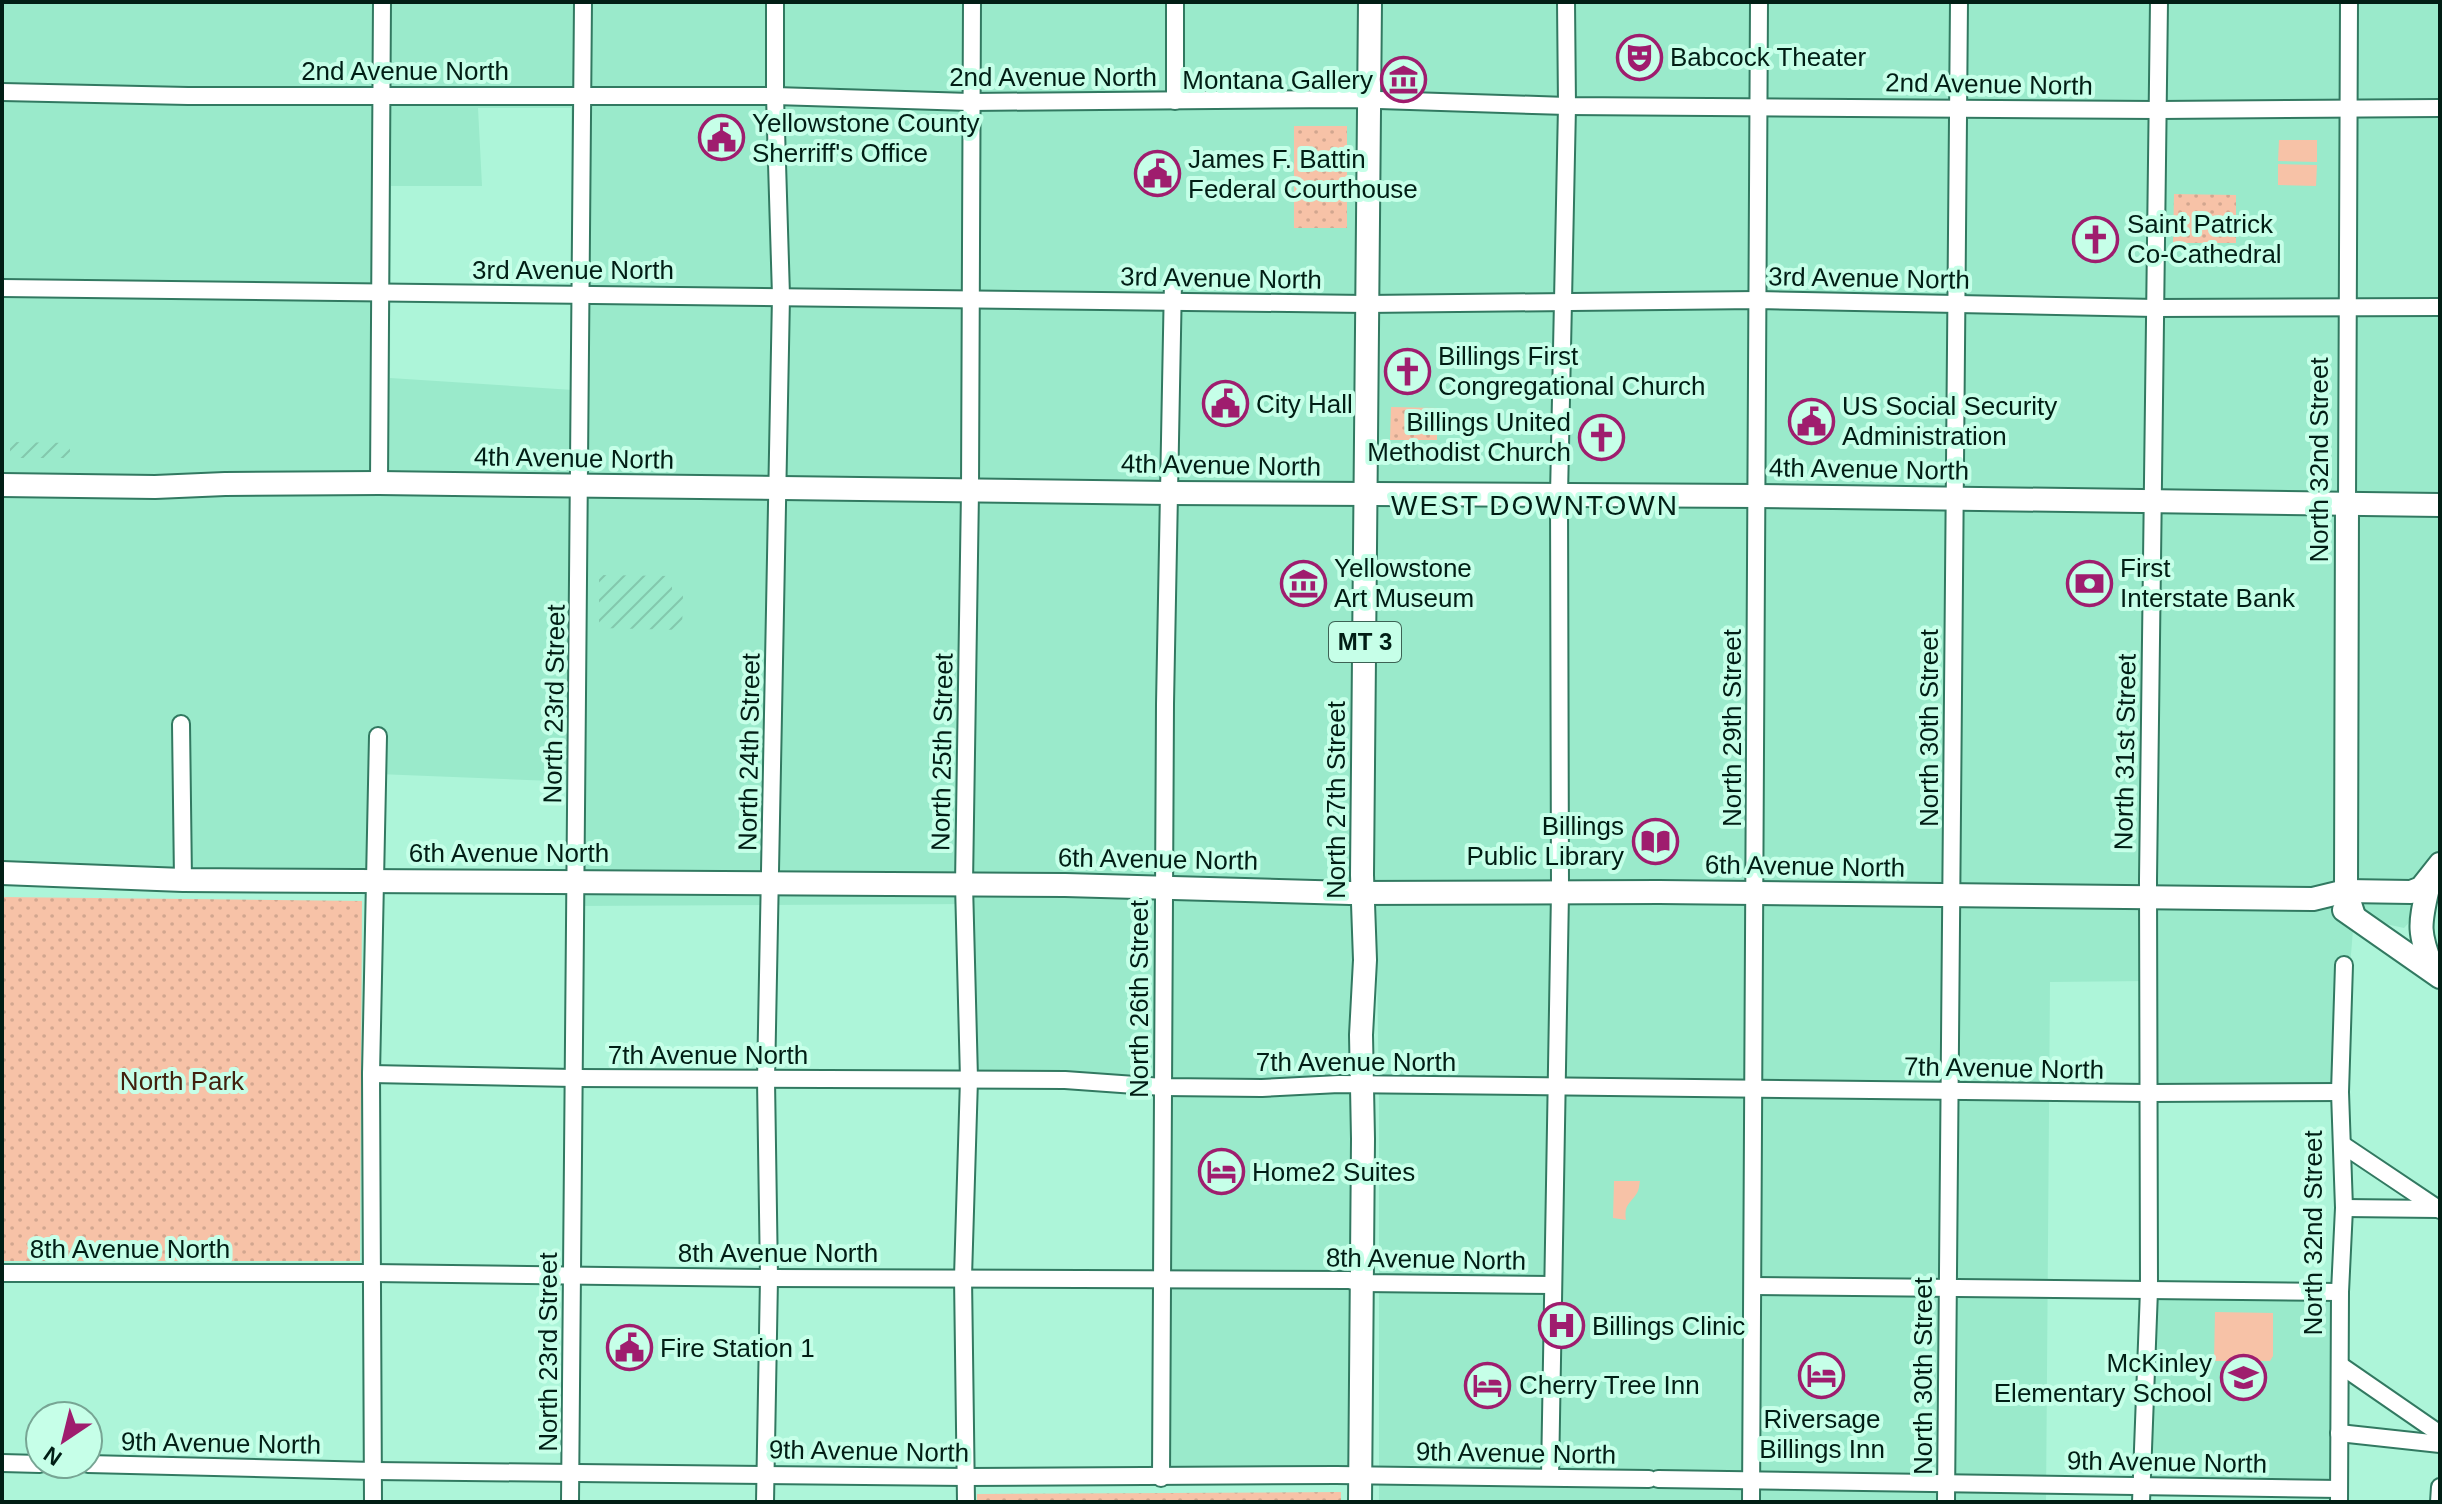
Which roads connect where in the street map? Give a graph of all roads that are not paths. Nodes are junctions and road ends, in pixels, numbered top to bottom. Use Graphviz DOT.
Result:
graph roads {
  1 [pos="382,2"];
  2 [pos="583,2"];
  3 [pos="775,2"];
  4 [pos="972,2"];
  5 [pos="1175,2"];
  6 [pos="1370,2"];
  7 [pos="1566,2"];
  8 [pos="1759,2"];
  9 [pos="1959,2"];
  10 [pos="2159,2"];
  11 [pos="2349,2"];
  12 [pos="2,92"];
  13 [pos="384,94"];
  14 [pos="582,96"];
  15 [pos="775,96"];
  16 [pos="1175,101"];
  17 [pos="1369,101"];
  18 [pos="970,102"];
  19 [pos="1567,106"];
  20 [pos="1759,106"];
  21 [pos="1958,107"];
  22 [pos="2440,108"];
  23 [pos="2347,109"];
  24 [pos="2158,110"];
  25 [pos="1173,281"];
  26 [pos="2,288"];
  27 [pos="582,293"];
  28 [pos="381,294"];
  29 [pos="781,296"];
  30 [pos="969,298"];
  31 [pos="1562,300"];
  32 [pos="1758,300"];
  33 [pos="1172,301"];
  34 [pos="1956,303"];
  35 [pos="1366,304"];
  36 [pos="2347,307"];
  37 [pos="2440,307"];
  38 [pos="2155,308"];
  39 [pos="379,483"];
  40 [pos="2,485"];
  41 [pos="580,486"];
  42 [pos="777,489"];
  43 [pos="970,491"];
  44 [pos="1170,493"];
  45 [pos="1365,493"];
  46 [pos="1559,495"];
  47 [pos="1757,496"];
  48 [pos="1954,499"];
  49 [pos="2153,501"];
  50 [pos="2347,503"];
  51 [pos="2440,505"];
  52 [pos="181,724"];
  53 [pos="378,736"];
  54 [pos="2435,872"];
  55 [pos="2,873"];
  56 [pos="183,880"];
  57 [pos="374,881"];
  58 [pos="576,881"];
  59 [pos="964,884"];
  60 [pos="771,885"];
  61 [pos="1164,886"];
  62 [pos="2346,891"];
  63 [pos="1560,892"];
  64 [pos="1363,893"];
  65 [pos="1756,893"];
  66 [pos="1951,895"];
  67 [pos="2147,898"];
  68 [pos="2313,899"];
  69 [pos="2354,916"];
  70 [pos="2344,965"];
  71 [pos="2437,975"];
  72 [pos="371,1074"];
  73 [pos="574,1078"];
  74 [pos="969,1079"];
  75 [pos="766,1080"];
  76 [pos="1361,1085"];
  77 [pos="1163,1087"];
  78 [pos="1557,1088"];
  79 [pos="1754,1089"];
  80 [pos="1949,1091"];
  81 [pos="2340,1092"];
  82 [pos="2149,1093"];
  83 [pos="2343,1145"];
  84 [pos="2344,1208"];
  85 [pos="2440,1210"];
  86 [pos="2,1273"];
  87 [pos="373,1273"];
  88 [pos="572,1274"];
  89 [pos="963,1277"];
  90 [pos="769,1278"];
  91 [pos="1161,1279"];
  92 [pos="1362,1283"];
  93 [pos="1553,1285"];
  94 [pos="1753,1286"];
  95 [pos="1948,1288"];
  96 [pos="2149,1290"];
  97 [pos="2340,1292"];
  98 [pos="2340,1365"];
  99 [pos="2339,1433"];
  100 [pos="2440,1434"];
  101 [pos="2440,1444"];
  102 [pos="2,1463"];
  103 [pos="24,1464"];
  104 [pos="104,1464"];
  105 [pos="374,1471"];
  106 [pos="571,1473"];
  107 [pos="764,1473"];
  108 [pos="1360,1476"];
  109 [pos="966,1477"];
  110 [pos="1550,1477"];
  111 [pos="1161,1478"];
  112 [pos="1751,1481"];
  113 [pos="1946,1483"];
  114 [pos="2440,1487"];
  115 [pos="2142,1494"];
  116 [pos="2339,1496"];
  117 [pos="373,1502"];
  118 [pos="570,1502"];
  119 [pos="765,1502"];
  120 [pos="966,1502"];
  121 [pos="1360,1502"];
  122 [pos="1751,1502"];
  123 [pos="1946,1502"];
  124 [pos="2439,1502"];
  1 -- 13 [label="street"];
  2 -- 14 [label="street, North 23rd Street"];
  3 -- 15 [label="street, North 24th Street"];
  4 -- 18 [label="street, North 25th Street"];
  5 -- 16 [label="street"];
  6 -- 17 [label="main road, North 27th Street / MT 3"];
  7 -- 19 [label="street"];
  8 -- 20 [label="street, North 29th Street"];
  9 -- 21 [label="street, North 30th Street"];
  10 -- 24 [label="street, North 31st Street"];
  11 -- 23 [label="street, North 32nd Street"];
  12 -- 13 [label="street, 2nd Avenue North"];
  13 -- 14 [label="street, 2nd Avenue North"];
  13 -- 28 [label="street"];
  14 -- 15 [label="street, 2nd Avenue North"];
  14 -- 27 [label="street, North 23rd Street"];
  15 -- 18 [label="street, 2nd Avenue North"];
  15 -- 29 [label="street, North 24th Street"];
  16 -- 17 [label="street, 2nd Avenue North"];
  16 -- 18 [label="street, 2nd Avenue North"];
  17 -- 19 [label="street, 2nd Avenue North"];
  17 -- 35 [label="main road, North 27th Street / MT 3"];
  18 -- 30 [label="street, North 25th Street"];
  19 -- 20 [label="street, 2nd Avenue North"];
  19 -- 31 [label="street"];
  20 -- 21 [label="street, 2nd Avenue North"];
  20 -- 32 [label="street, North 29th Street"];
  21 -- 24 [label="street, 2nd Avenue North"];
  21 -- 34 [label="street, North 30th Street"];
  22 -- 23 [label="street, 2nd Avenue North"];
  23 -- 24 [label="street, 2nd Avenue North"];
  23 -- 36 [label="street, North 32nd Street"];
  24 -- 38 [label="street, North 31st Street"];
  25 -- 33 [label="street, North 26th Street"];
  26 -- 28 [label="street, 3rd Avenue North"];
  27 -- 28 [label="street, 3rd Avenue North"];
  27 -- 29 [label="street, 3rd Avenue North"];
  27 -- 41 [label="street, North 23rd Street"];
  28 -- 39 [label="street"];
  29 -- 30 [label="street, 3rd Avenue North"];
  29 -- 42 [label="street, North 24th Street"];
  30 -- 33 [label="street, 3rd Avenue North"];
  30 -- 43 [label="street, North 25th Street"];
  31 -- 32 [label="street, 3rd Avenue North"];
  31 -- 35 [label="street, 3rd Avenue North"];
  31 -- 46 [label="street"];
  32 -- 34 [label="street, 3rd Avenue North"];
  32 -- 47 [label="street, North 29th Street"];
  33 -- 35 [label="street, 3rd Avenue North"];
  33 -- 44 [label="street, North 26th Street"];
  34 -- 38 [label="street, 3rd Avenue North"];
  34 -- 48 [label="street, North 30th Street"];
  35 -- 45 [label="main road, North 27th Street / MT 3"];
  36 -- 37 [label="street, 3rd Avenue North"];
  36 -- 38 [label="street, 3rd Avenue North"];
  36 -- 50 [label="street, North 32nd Street"];
  38 -- 49 [label="street, North 31st Street"];
  39 -- 40 [label="main road, 4th Avenue North"];
  39 -- 41 [label="main road, 4th Avenue North"];
  41 -- 42 [label="main road, 4th Avenue North"];
  41 -- 58 [label="street, North 23rd Street"];
  42 -- 43 [label="main road, 4th Avenue North"];
  42 -- 60 [label="street, North 24th Street"];
  43 -- 44 [label="main road, 4th Avenue North"];
  43 -- 59 [label="street, North 25th Street"];
  44 -- 45 [label="main road, 4th Avenue North"];
  44 -- 61 [label="street, North 26th Street"];
  45 -- 46 [label="main road, 4th Avenue North"];
  45 -- 64 [label="main road, North 27th Street / MT 3"];
  46 -- 47 [label="main road, 4th Avenue North"];
  46 -- 63 [label="street"];
  47 -- 48 [label="main road, 4th Avenue North"];
  47 -- 65 [label="street, North 29th Street"];
  48 -- 49 [label="main road, 4th Avenue North"];
  48 -- 66 [label="street, North 30th Street"];
  49 -- 50 [label="main road, 4th Avenue North"];
  49 -- 67 [label="street, North 31st Street"];
  50 -- 51 [label="main road, 4th Avenue North"];
  50 -- 62 [label="main road, North 32nd Street"];
  52 -- 56 [label="street"];
  53 -- 57 [label="street"];
  54 -- 62 [label="main road, 6th Avenue North"];
  54 -- 71 [label="main road"];
  55 -- 56 [label="main road, 6th Avenue North"];
  56 -- 57 [label="main road, 6th Avenue North"];
  57 -- 58 [label="main road, 6th Avenue North"];
  57 -- 72 [label="street"];
  58 -- 60 [label="main road, 6th Avenue North"];
  58 -- 73 [label="street, North 23rd Street"];
  59 -- 60 [label="main road, 6th Avenue North"];
  59 -- 61 [label="main road, 6th Avenue North"];
  59 -- 74 [label="street, North 25th Street"];
  60 -- 75 [label="street, North 24th Street"];
  61 -- 64 [label="main road, 6th Avenue North"];
  61 -- 77 [label="street, North 26th Street"];
  62 -- 68 [label="main road, 6th Avenue North"];
  62 -- 69 [label="main road, North 32nd Street"];
  63 -- 64 [label="main road, 6th Avenue North"];
  63 -- 65 [label="main road, 6th Avenue North"];
  63 -- 78 [label="street"];
  64 -- 76 [label="main road, North 27th Street / MT 3"];
  65 -- 66 [label="main road, 6th Avenue North"];
  65 -- 79 [label="street, North 29th Street"];
  66 -- 67 [label="main road, 6th Avenue North"];
  66 -- 80 [label="street, North 30th Street"];
  67 -- 68 [label="main road, 6th Avenue North"];
  67 -- 82 [label="street, North 31st Street"];
  68 -- 69 [label="main road, 6th Avenue North"];
  69 -- 71 [label="main road, 6th Avenue North"];
  70 -- 81 [label="street, North 32nd Street"];
  72 -- 73 [label="street, 7th Avenue North"];
  72 -- 87 [label="street"];
  73 -- 75 [label="street, 7th Avenue North"];
  73 -- 88 [label="street, North 23rd Street"];
  74 -- 75 [label="street, 7th Avenue North"];
  74 -- 77 [label="street, 7th Avenue North"];
  74 -- 89 [label="street, North 25th Street"];
  75 -- 90 [label="street, North 24th Street"];
  76 -- 77 [label="street, 7th Avenue North"];
  76 -- 78 [label="street, 7th Avenue North"];
  76 -- 92 [label="main road, North 27th Street / MT 3"];
  77 -- 91 [label="street, North 26th Street"];
  78 -- 79 [label="street, 7th Avenue North"];
  78 -- 93 [label="street"];
  79 -- 80 [label="street, 7th Avenue North"];
  79 -- 94 [label="street, North 29th Street"];
  80 -- 82 [label="street, 7th Avenue North"];
  80 -- 95 [label="street, North 30th Street"];
  81 -- 82 [label="street, 7th Avenue North"];
  81 -- 83 [label="street, North 32nd Street"];
  82 -- 96 [label="street, North 31st Street"];
  83 -- 84 [label="street, North 32nd Street"];
  83 -- 85 [label="street"];
  84 -- 85 [label="street"];
  84 -- 97 [label="street, North 32nd Street"];
  86 -- 87 [label="street, 8th Avenue North"];
  87 -- 88 [label="street, 8th Avenue North"];
  87 -- 105 [label="street"];
  88 -- 90 [label="street, 8th Avenue North"];
  88 -- 106 [label="street, North 23rd Street"];
  89 -- 90 [label="street, 8th Avenue North"];
  89 -- 91 [label="street, 8th Avenue North"];
  89 -- 109 [label="street, North 25th Street"];
  90 -- 107 [label="street, North 24th Street"];
  91 -- 92 [label="street, 8th Avenue North"];
  91 -- 111 [label="street, North 26th Street"];
  92 -- 93 [label="street, 8th Avenue North"];
  92 -- 108 [label="main road, North 27th Street / MT 3"];
  93 -- 110 [label="street"];
  94 -- 95 [label="street"];
  94 -- 112 [label="street, North 29th Street"];
  95 -- 96 [label="street"];
  95 -- 113 [label="street, North 30th Street"];
  96 -- 97 [label="street"];
  96 -- 115 [label="street, North 31st Street"];
  97 -- 98 [label="street, North 32nd Street"];
  98 -- 99 [label="street, North 32nd Street"];
  98 -- 100 [label="street"];
  99 -- 101 [label="street"];
  99 -- 116 [label="street, North 32nd Street"];
  102 -- 103 [label="street"];
  104 -- 105 [label="street, 9th Avenue North"];
  105 -- 106 [label="street, 9th Avenue North"];
  105 -- 117 [label="street"];
  106 -- 107 [label="street, 9th Avenue North"];
  106 -- 118 [label="street, North 23rd Street"];
  107 -- 109 [label="street, 9th Avenue North"];
  107 -- 119 [label="street, North 24th Street"];
  108 -- 110 [label="street, 9th Avenue North"];
  108 -- 111 [label="street, 9th Avenue North"];
  108 -- 121 [label="main road, North 27th Street / MT 3"];
  109 -- 111 [label="street, 9th Avenue North"];
  109 -- 120 [label="street, North 25th Street"];
  110 -- 112 [label="street, 9th Avenue North"];
  112 -- 113 [label="street, 9th Avenue North"];
  112 -- 122 [label="street, North 29th Street"];
  113 -- 115 [label="street, 9th Avenue North"];
  113 -- 123 [label="street, North 30th Street"];
  114 -- 124 [label="street"];
  115 -- 116 [label="street, 9th Avenue North"];
}
